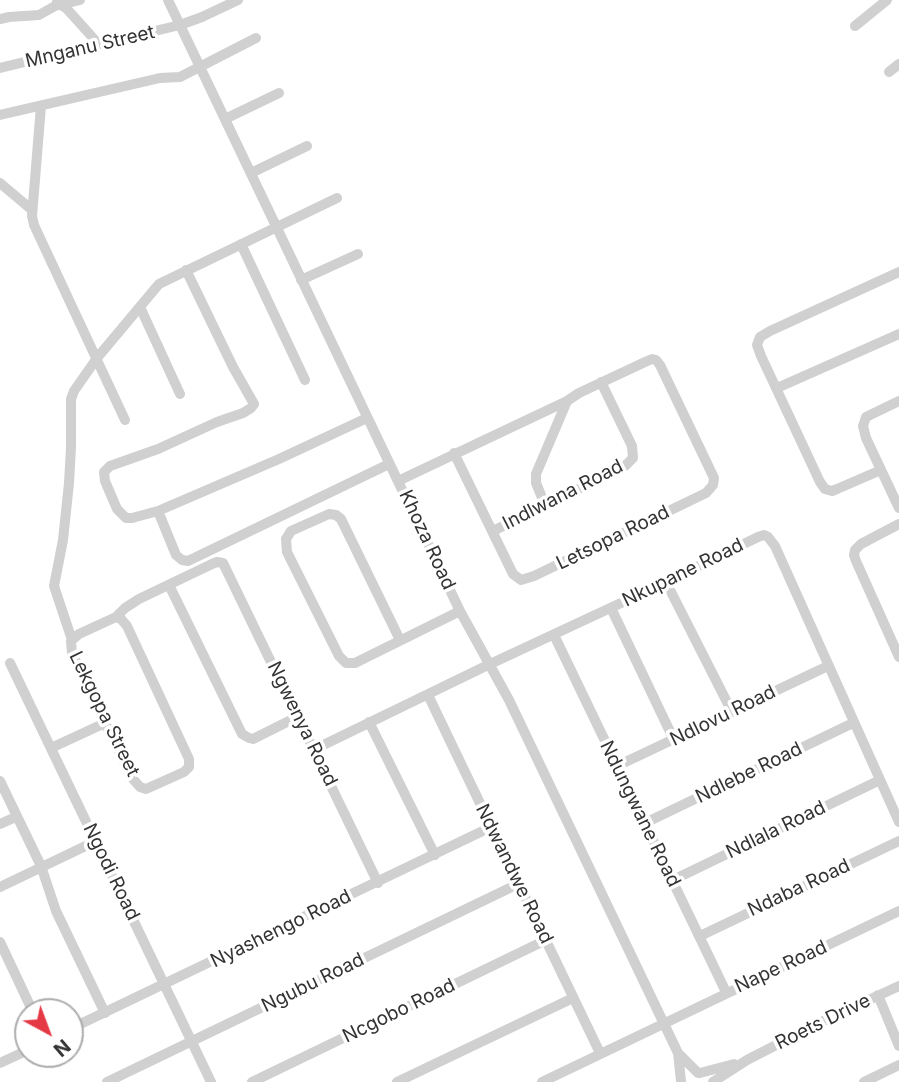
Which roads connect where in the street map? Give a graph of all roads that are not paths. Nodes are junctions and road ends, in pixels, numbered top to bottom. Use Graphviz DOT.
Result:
graph roads {
  1 [pos="80,0"];
  2 [pos="168,0"];
  3 [pos="238,0"];
  4 [pos="887,0"];
  5 [pos="58,2"];
  6 [pos="223,3"];
  7 [pos="0,19"];
  8 [pos="180,25"];
  9 [pos="855,26"];
  10 [pos="256,38"];
  11 [pos="94,39"];
  12 [pos="899,64"];
  13 [pos="199,66"];
  14 [pos="0,68"];
  15 [pos="889,72"];
  16 [pos="279,93"];
  17 [pos="41,106"];
  18 [pos="0,114"];
  19 [pos="225,119"];
  20 [pos="307,146"];
  21 [pos="251,173"];
  22 [pos="0,183"];
  23 [pos="337,198"];
  24 [pos="32,210"];
  25 [pos="276,227"];
  26 [pos="241,244"];
  27 [pos="358,254"];
  28 [pos="186,270"];
  29 [pos="899,272"];
  30 [pos="301,281"];
  31 [pos="140,307"];
  32 [pos="899,334"];
  33 [pos="97,358"];
  34 [pos="305,380"];
  35 [pos="601,382"];
  36 [pos="777,388"];
  37 [pos="180,394"];
  38 [pos="567,401"];
  39 [pos="899,401"];
  40 [pos="367,418"];
  41 [pos="125,420"];
  42 [pos="454,453"];
  43 [pos="389,464"];
  44 [pos="881,470"];
  45 [pos="398,481"];
  46 [pos="545,505"];
  47 [pos="899,508"];
  48 [pos="158,511"];
  49 [pos="899,524"];
  50 [pos="493,531"];
  51 [pos="225,566"];
  52 [pos="666,582"];
  53 [pos="169,585"];
  54 [pos="611,607"];
  55 [pos="460,611"];
  56 [pos="116,617"];
  57 [pos="554,635"];
  58 [pos="72,640"];
  59 [pos="400,640"];
  60 [pos="899,657"];
  61 [pos="10,663"];
  62 [pos="488,664"];
  63 [pos="828,666"];
  64 [pos="428,695"];
  65 [pos="732,712"];
  66 [pos="297,717"];
  67 [pos="369,722"];
  68 [pos="105,723"];
  69 [pos="853,723"];
  70 [pos="674,740"];
  71 [pos="51,748"];
  72 [pos="315,749"];
  73 [pos="617,766"];
  74 [pos="880,780"];
  75 [pos="0,782"];
  76 [pos="16,817"];
  77 [pos="645,822"];
  78 [pos="899,822"];
  79 [pos="0,824"];
  80 [pos="491,827"];
  81 [pos="96,841"];
  82 [pos="899,841"];
  83 [pos="435,855"];
  84 [pos="41,866"];
  85 [pos="673,880"];
  86 [pos="378,883"];
  87 [pos="518,884"];
  88 [pos="0,887"];
  89 [pos="899,911"];
  90 [pos="700,936"];
  91 [pos="546,940"];
  92 [pos="0,942"];
  93 [pos="165,985"];
  94 [pos="899,986"];
  95 [pos="726,992"];
  96 [pos="878,995"];
  97 [pos="26,998"];
  98 [pos="573,998"];
  99 [pos="104,1013"];
  100 [pos="84,1022"];
  101 [pos="663,1024"];
  102 [pos="898,1040"];
  103 [pos="192,1041"];
  104 [pos="678,1053"];
  105 [pos="600,1054"];
  106 [pos="747,1060"];
  107 [pos="899,1065"];
  108 [pos="702,1076"];
  109 [pos="107,1082"];
  110 [pos="211,1082"];
  111 [pos="252,1082"];
  112 [pos="397,1082"];
  113 [pos="542,1082"];
  114 [pos="681,1082"];
  115 [pos="713,1082"];
  116 [pos="864,1082"];
  1 -- 5 [label="street"];
  2 -- 8 [label="street, Khoza Road"];
  3 -- 6 [label="street, Mnganu Street"];
  4 -- 9 [label="street"];
  5 -- 7 [label="street"];
  5 -- 11 [label="street"];
  6 -- 8 [label="street, Mnganu Street"];
  8 -- 13 [label="street, Khoza Road"];
  8 -- 14 [label="street, Mnganu Street"];
  10 -- 13 [label="street"];
  12 -- 15 [label="street"];
  13 -- 17 [label="street"];
  13 -- 19 [label="street, Khoza Road"];
  16 -- 19 [label="street"];
  17 -- 18 [label="street"];
  17 -- 24 [label="street"];
  19 -- 21 [label="street, Khoza Road"];
  20 -- 21 [label="street"];
  21 -- 25 [label="street, Khoza Road"];
  22 -- 24 [label="street"];
  23 -- 25 [label="street"];
  24 -- 33 [label="street"];
  25 -- 26 [label="street"];
  25 -- 30 [label="street, Khoza Road"];
  26 -- 28 [label="street"];
  26 -- 34 [label="street"];
  27 -- 30 [label="street"];
  28 -- 31 [label="street"];
  28 -- 48 [label="street"];
  29 -- 36 [label="street"];
  30 -- 40 [label="street, Khoza Road"];
  31 -- 33 [label="street"];
  31 -- 37 [label="street"];
  32 -- 36 [label="street"];
  33 -- 41 [label="street"];
  33 -- 58 [label="street"];
  35 -- 38 [label="street"];
  35 -- 46 [label="street, Indlwana Road"];
  35 -- 50 [label="street, Letsopa Road"];
  36 -- 44 [label="street"];
  38 -- 42 [label="street"];
  38 -- 46 [label="street"];
  39 -- 44 [label="street"];
  40 -- 43 [label="street, Khoza Road"];
  40 -- 48 [label="street"];
  42 -- 45 [label="street"];
  42 -- 50 [label="street, Letsopa Road"];
  43 -- 45 [label="street, Khoza Road"];
  43 -- 48 [label="street"];
  44 -- 47 [label="street"];
  45 -- 55 [label="street, Khoza Road"];
  46 -- 50 [label="street, Indlwana Road"];
  49 -- 60 [label="street"];
  51 -- 53 [label="street, Lekgopa Street"];
  51 -- 66 [label="street, Ngwenya Road"];
  52 -- 54 [label="street, Nkupane Road"];
  52 -- 63 [label="street, Nkupane Road"];
  52 -- 65 [label="street"];
  53 -- 56 [label="street, Lekgopa Street"];
  53 -- 66 [label="street"];
  54 -- 57 [label="street, Nkupane Road"];
  54 -- 70 [label="street"];
  55 -- 59 [label="street"];
  55 -- 62 [label="street, Khoza Road"];
  56 -- 58 [label="street, Lekgopa Street"];
  56 -- 68 [label="street, Lekgopa Street"];
  57 -- 62 [label="street, Nkupane Road"];
  57 -- 73 [label="street, Ndungwane Road"];
  58 -- 68 [label="street, Lekgopa Street"];
  59 -- 59 [label="street"];
  61 -- 71 [label="street, Ngodi Road"];
  62 -- 64 [label="street, Nkupane Road"];
  62 -- 101 [label="street, Khoza Road"];
  63 -- 65 [label="street, Ndlovu Road"];
  63 -- 69 [label="street, Nkupane Road"];
  64 -- 67 [label="street, Nkupane Road"];
  64 -- 80 [label="street, Ndwandwe Road"];
  65 -- 70 [label="street, Ndlovu Road"];
  66 -- 72 [label="street, Ngwenya Road"];
  67 -- 72 [label="street, Nkupane Road"];
  67 -- 83 [label="street"];
  68 -- 71 [label="street"];
  69 -- 74 [label="street, Nkupane Road"];
  69 -- 77 [label="street, Ndlebe Road"];
  70 -- 73 [label="street, Ndlovu Road"];
  71 -- 81 [label="street, Ngodi Road"];
  72 -- 86 [label="street, Ngwenya Road"];
  73 -- 77 [label="street, Ndungwane Road"];
  74 -- 78 [label="street, Nkupane Road"];
  74 -- 85 [label="street, Ndlala Road"];
  75 -- 76 [label="street"];
  76 -- 79 [label="street"];
  76 -- 84 [label="street"];
  77 -- 85 [label="street, Ndungwane Road"];
  80 -- 83 [label="street, Nyashengo Road"];
  80 -- 87 [label="street, Ndwandwe Road"];
  81 -- 84 [label="street"];
  81 -- 93 [label="street, Ngodi Road"];
  82 -- 90 [label="street, Ndaba Road"];
  83 -- 86 [label="street, Nyashengo Road"];
  84 -- 88 [label="street"];
  84 -- 99 [label="street"];
  85 -- 90 [label="street, Ndungwane Road"];
  86 -- 93 [label="street, Nyashengo Road"];
  87 -- 91 [label="street, Ndwandwe Road"];
  87 -- 103 [label="street, Ngubu Road"];
  89 -- 95 [label="street, Nape Road"];
  90 -- 95 [label="street, Ndungwane Road"];
  91 -- 98 [label="street, Ndwandwe Road"];
  91 -- 111 [label="street, Ncgobo Road"];
  92 -- 97 [label="street"];
  93 -- 99 [label="street, Nyashengo Road"];
  93 -- 103 [label="street, Ngodi Road"];
  94 -- 96 [label="street, Roets Drive"];
  95 -- 101 [label="street, Nape Road"];
  96 -- 102 [label="street"];
  96 -- 106 [label="street, Roets Drive"];
  98 -- 105 [label="street, Ndwandwe Road"];
  98 -- 112 [label="street"];
  99 -- 100 [label="street, Nyashengo Road"];
  101 -- 104 [label="street, Khoza Road"];
  101 -- 105 [label="street, Nape Road"];
  103 -- 109 [label="street, Ngubu Road"];
  103 -- 110 [label="street, Ngodi Road"];
  104 -- 108 [label="street, Khoza Road"];
  104 -- 114 [label="street, Khoza Road"];
  105 -- 113 [label="street, Nape Road"];
  106 -- 108 [label="street, Roets Drive"];
  106 -- 115 [label="street, Roets Drive"];
  107 -- 116 [label="street"];
  108 -- 114 [label="street, Roets Drive"];
}
